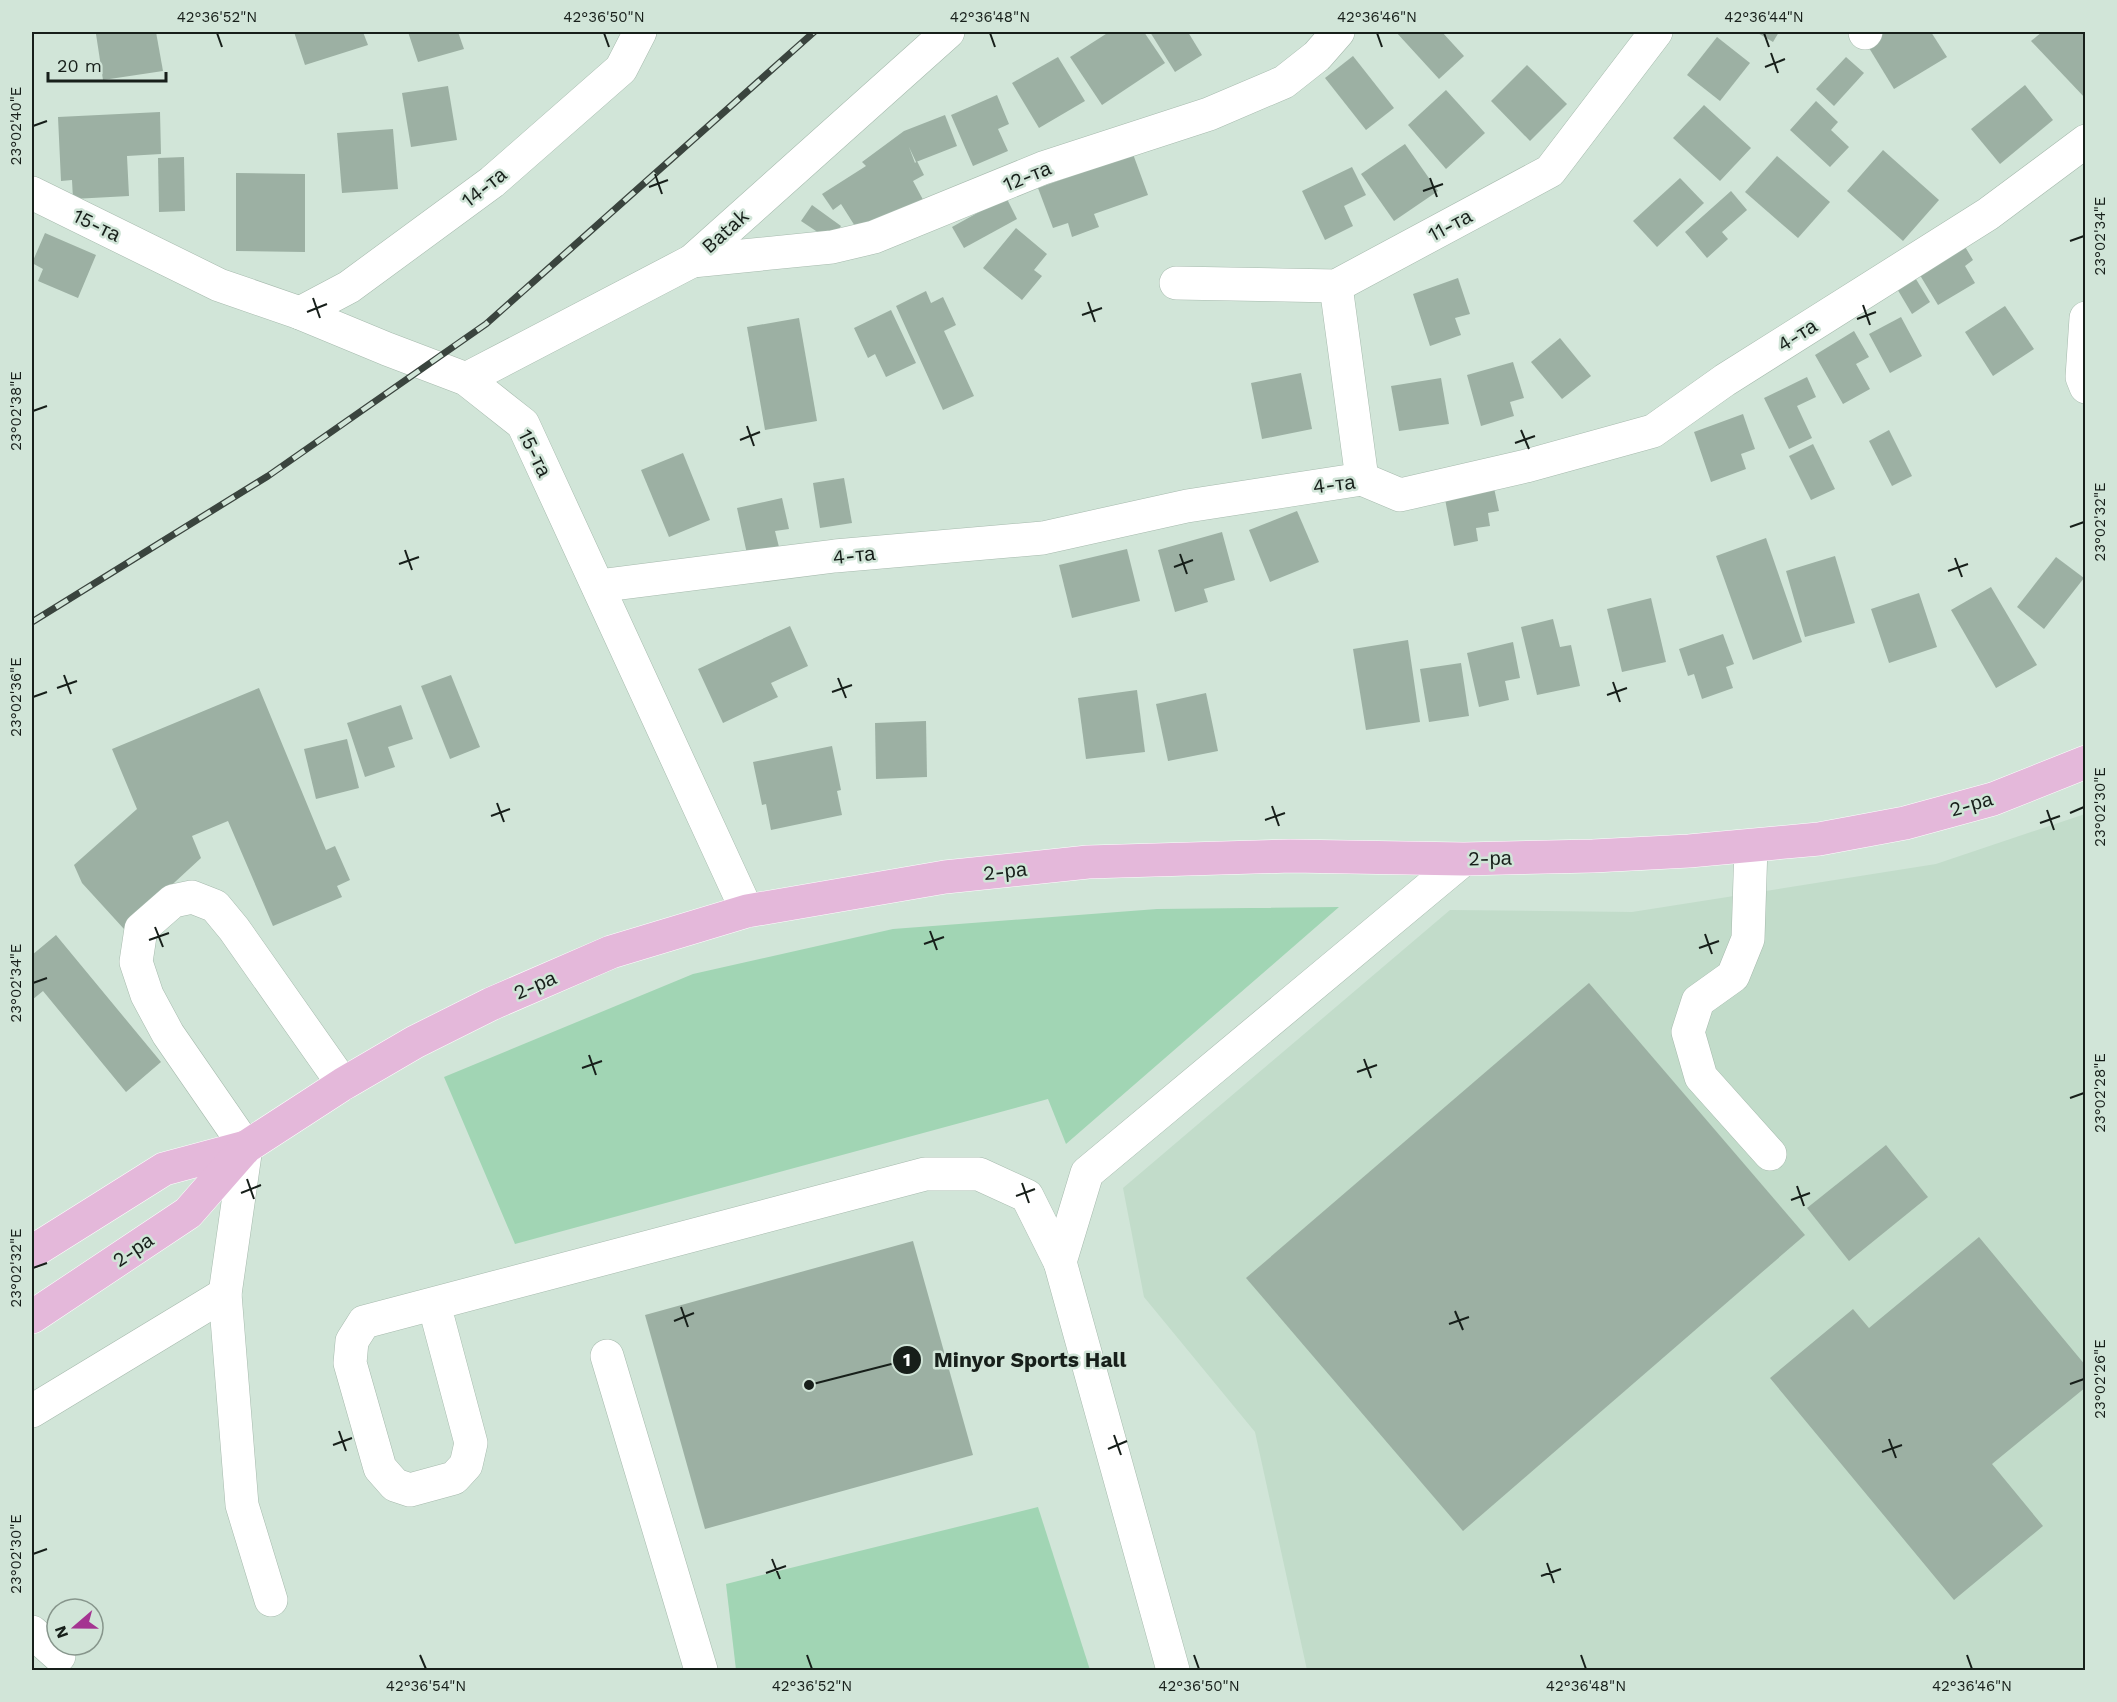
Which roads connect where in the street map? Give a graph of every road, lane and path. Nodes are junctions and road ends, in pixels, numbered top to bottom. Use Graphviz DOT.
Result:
graph roads {
  1 [pos="640,32"];
  2 [pos="948,32"];
  3 [pos="1338,32"];
  4 [pos="1656,32"];
  5 [pos="2085,141"];
  6 [pos="32,193"];
  7 [pos="692,261"];
  8 [pos="1176,283"];
  9 [pos="1336,286"];
  10 [pos="300,313"];
  11 [pos="2085,318"];
  12 [pos="466,379"];
  13 [pos="2085,387"];
  14 [pos="1362,479"];
  15 [pos="598,586"];
  16 [pos="2085,762"];
  17 [pos="1751,846"];
  18 [pos="1464,859"];
  19 [pos="747,911"];
  20 [pos="343,1083"];
  21 [pos="246,1147"];
  22 [pos="1770,1154"];
  23 [pos="32,1252"];
  24 [pos="1060,1262"];
  25 [pos="225,1294"];
  26 [pos="434,1304"];
  27 [pos="32,1317"];
  28 [pos="607,1356"];
  29 [pos="32,1411"];
  30 [pos="271,1600"];
  31 [pos="32,1632"];
  32 [pos="45,1644"];
  33 [pos="701,1671"];
  34 [pos="1173,1671"];
  1 -- 10 [label="street, 14-та"];
  2 -- 7 [label="street, Batak"];
  3 -- 7 [label="street, 12-та"];
  4 -- 9 [label="street, 11-та"];
  5 -- 14 [label="street, 4-та"];
  6 -- 10 [label="street, 15-та"];
  7 -- 12 [label="street, Batak"];
  8 -- 9 [label="street, 11-та"];
  9 -- 14 [label="street"];
  10 -- 12 [label="street, 15-та"];
  11 -- 13 [label="street"];
  12 -- 15 [label="street, 15-та"];
  14 -- 15 [label="street, 4-та"];
  15 -- 19 [label="street, 15-та"];
  16 -- 17 [label="main road, 2-ра"];
  17 -- 18 [label="main road, 2-ра"];
  17 -- 22 [label="street"];
  18 -- 19 [label="main road, 2-ра"];
  18 -- 24 [label="street"];
  19 -- 20 [label="main road, 2-ра"];
  20 -- 21 [label="main road, 2-ра"];
  20 -- 21 [label="street"];
  21 -- 23 [label="main road"];
  21 -- 25 [label="street"];
  21 -- 27 [label="main road, 2-ра"];
  24 -- 26 [label="street"];
  24 -- 34 [label="street"];
  25 -- 29 [label="street"];
  25 -- 30 [label="street"];
  26 -- 26 [label="street"];
  28 -- 33 [label="street"];
  31 -- 32 [label="street"];
}
